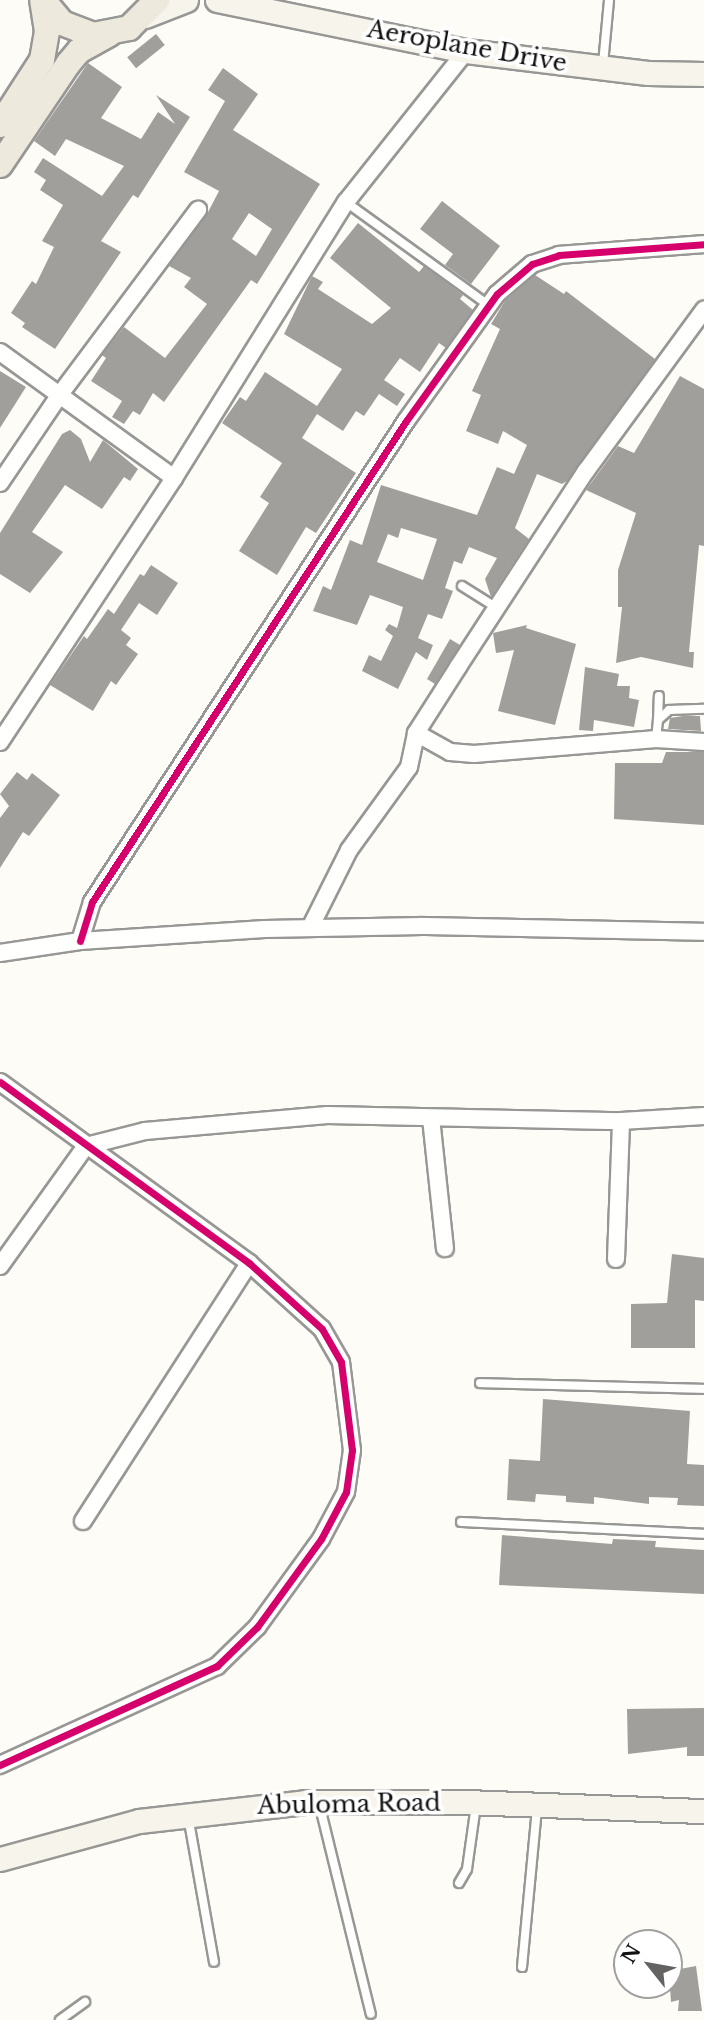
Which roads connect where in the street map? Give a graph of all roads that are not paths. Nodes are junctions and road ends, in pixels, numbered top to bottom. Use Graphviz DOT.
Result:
graph roads {
  1 [pos="42,0"];
  2 [pos="186,0"];
  3 [pos="227,0"];
  4 [pos="609,0"];
  5 [pos="151,8"];
  6 [pos="110,34"];
  7 [pos="466,51"];
  8 [pos="602,67"];
  9 [pos="704,74"];
  10 [pos="0,125"];
  11 [pos="0,165"];
  12 [pos="346,202"];
  13 [pos="198,210"];
  14 [pos="704,244"];
  15 [pos="484,302"];
  16 [pos="704,310"];
  17 [pos="0,352"];
  18 [pos="61,393"];
  19 [pos="174,478"];
  20 [pos="0,483"];
  21 [pos="462,586"];
  22 [pos="497,608"];
  23 [pos="659,696"];
  24 [pos="704,709"];
  25 [pos="658,720"];
  26 [pos="416,733"];
  27 [pos="656,739"];
  28 [pos="0,742"];
  29 [pos="704,742"];
  30 [pos="310,928"];
  31 [pos="704,932"];
  32 [pos="80,941"];
  33 [pos="0,953"];
  34 [pos="0,1082"];
  35 [pos="704,1116"];
  36 [pos="431,1118"];
  37 [pos="621,1121"];
  38 [pos="86,1146"];
  39 [pos="445,1248"];
  40 [pos="616,1259"];
  41 [pos="249,1263"];
  42 [pos="0,1266"];
  43 [pos="480,1384"];
  44 [pos="704,1389"];
  45 [pos="83,1521"];
  46 [pos="461,1522"];
  47 [pos="704,1534"];
  48 [pos="0,1765"];
  49 [pos="319,1801"];
  50 [pos="476,1802"];
  51 [pos="537,1804"];
  52 [pos="704,1811"];
  53 [pos="188,1814"];
  54 [pos="0,1859"];
  55 [pos="459,1883"];
  56 [pos="214,1962"];
  57 [pos="522,1966"];
  58 [pos="85,2002"];
  59 [pos="371,2014"];
  60 [pos="60,2020"];
  1 -- 6 [label="main road"];
  1 -- 10 [label="main road"];
  2 -- 5 [label="street"];
  3 -- 7 [label="street, Aeroplane Drive"];
  4 -- 8 [label="lane"];
  5 -- 6 [label="main road"];
  6 -- 11 [label="main road"];
  7 -- 8 [label="street, Aeroplane Drive"];
  7 -- 12 [label="street"];
  8 -- 9 [label="street, Aeroplane Drive"];
  12 -- 15 [label="lane"];
  12 -- 19 [label="street"];
  13 -- 18 [label="street"];
  14 -- 32 [label="street"];
  16 -- 22 [label="street"];
  17 -- 18 [label="street"];
  18 -- 19 [label="street"];
  18 -- 20 [label="street"];
  19 -- 28 [label="street"];
  21 -- 22 [label="lane"];
  22 -- 26 [label="street"];
  23 -- 25 [label="lane"];
  24 -- 25 [label="lane"];
  25 -- 27 [label="lane"];
  26 -- 27 [label="street"];
  26 -- 30 [label="street"];
  27 -- 29 [label="street"];
  30 -- 31 [label="street"];
  30 -- 32 [label="street"];
  32 -- 33 [label="street"];
  34 -- 38 [label="street"];
  35 -- 37 [label="street"];
  36 -- 37 [label="street"];
  36 -- 38 [label="street"];
  36 -- 39 [label="street"];
  37 -- 40 [label="street"];
  38 -- 41 [label="street"];
  38 -- 42 [label="street"];
  41 -- 45 [label="street"];
  41 -- 48 [label="street"];
  43 -- 44 [label="lane"];
  46 -- 47 [label="lane"];
  49 -- 50 [label="street, Abuloma Road"];
  49 -- 53 [label="street, Abuloma Road"];
  49 -- 59 [label="lane"];
  50 -- 51 [label="street, Abuloma Road"];
  50 -- 55 [label="lane"];
  51 -- 52 [label="street, Abuloma Road"];
  51 -- 57 [label="lane"];
  53 -- 54 [label="street, Abuloma Road"];
  53 -- 56 [label="lane"];
  58 -- 60 [label="lane"];
}
